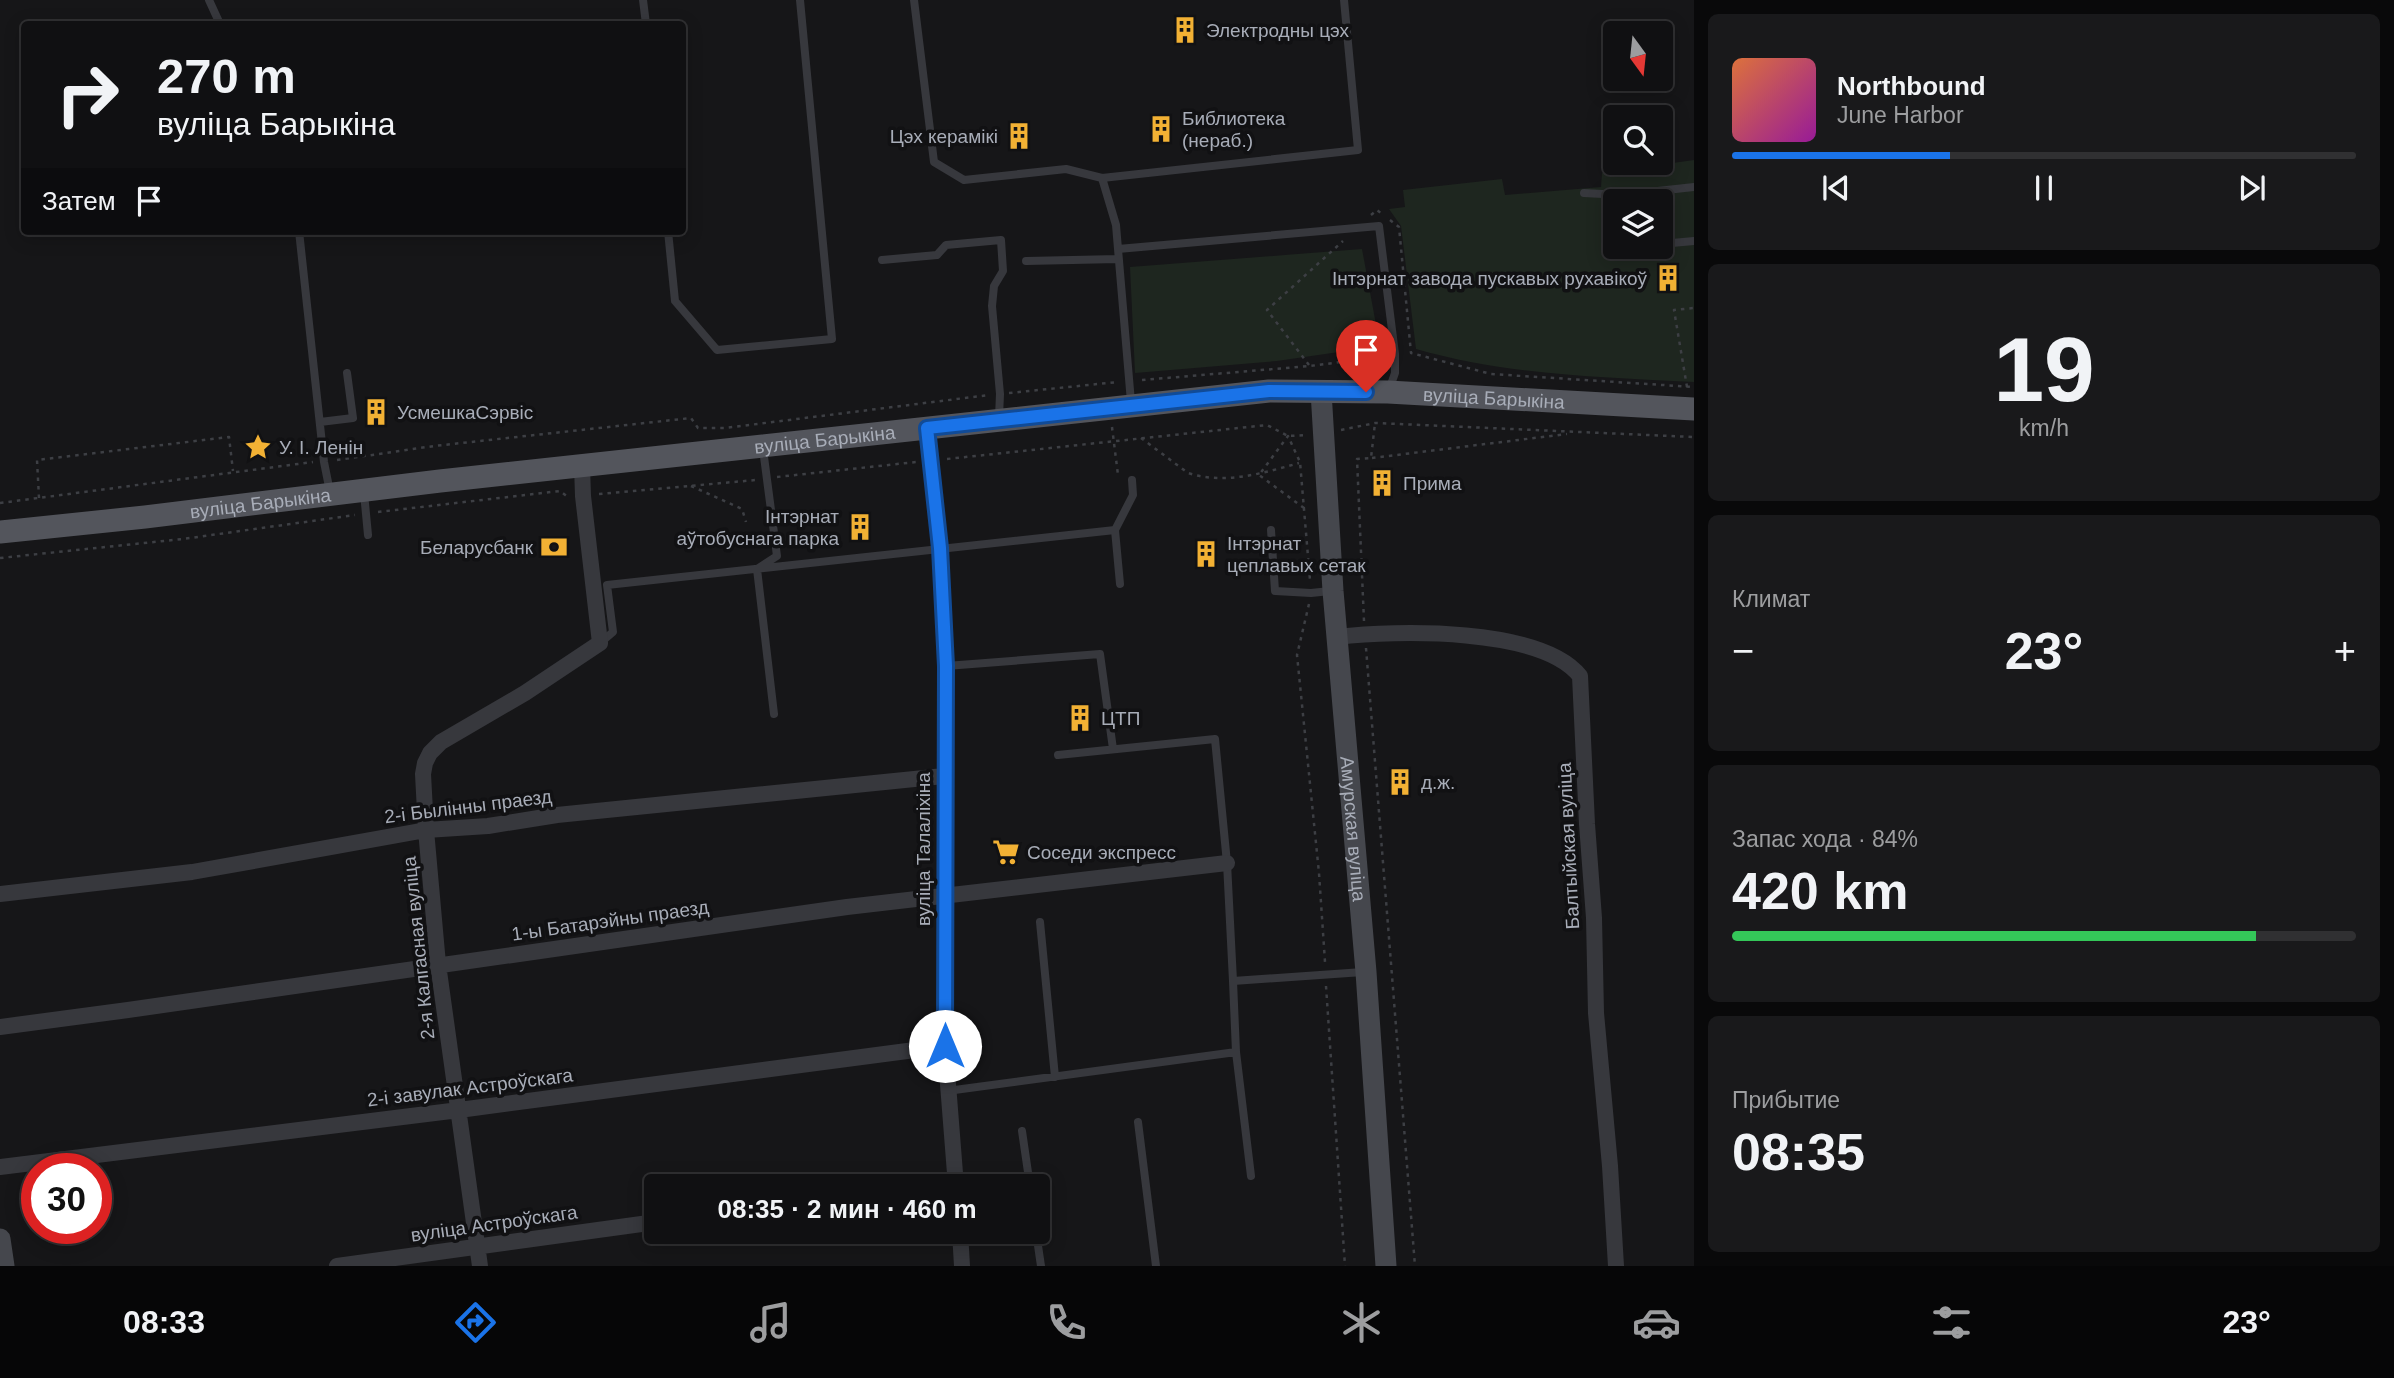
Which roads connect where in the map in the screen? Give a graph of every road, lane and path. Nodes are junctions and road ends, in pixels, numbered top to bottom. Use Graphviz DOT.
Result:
graph roads {
  1 [pos="209,0"];
  2 [pos="643,0"];
  3 [pos="800,0"];
  4 [pos="914,0"];
  5 [pos="1344,0"];
  6 [pos="219,21"];
  7 [pos="646,21"];
  8 [pos="1102,178"];
  9 [pos="1694,187"];
  10 [pos="1673,190"];
  11 [pos="1584,193"];
  12 [pos="1603,196"];
  13 [pos="1357,228"];
  14 [pos="299,235"];
  15 [pos="668,235"];
  16 [pos="1694,241"];
  17 [pos="1673,243"];
  18 [pos="1118,249"];
  19 [pos="1118,259"];
  20 [pos="882,260"];
  21 [pos="1026,261"];
  22 [pos="1694,308"];
  23 [pos="1372,358"];
  24 [pos="1310,366"];
  25 [pos="347,373"];
  26 [pos="1128,381"];
  27 [pos="1687,387"];
  28 [pos="1694,387"];
  29 [pos="1321,391"];
  30 [pos="1388,392"];
  31 [pos="1000,394"];
  32 [pos="1121,406"];
  33 [pos="1694,409"];
  34 [pos="999,420"];
  35 [pos="320,422"];
  36 [pos="1375,423"];
  37 [pos="927,428"];
  38 [pos="1323,433"];
  39 [pos="1577,433"];
  40 [pos="1288,436"];
  41 [pos="1694,437"];
  42 [pos="1141,438"];
  43 [pos="1114,441"];
  44 [pos="763,446"];
  45 [pos="1371,458"];
  46 [pos="931,461"];
  47 [pos="324,462"];
  48 [pos="1300,463"];
  49 [pos="582,466"];
  50 [pos="233,472"];
  51 [pos="1118,475"];
  52 [pos="1259,475"];
  53 [pos="767,479"];
  54 [pos="1132,480"];
  55 [pos="691,486"];
  56 [pos="330,495"];
  57 [pos="583,496"];
  58 [pos="39,498"];
  59 [pos="365,502"];
  60 [pos="0,503"];
  61 [pos="1304,508"];
  62 [pos="746,522"];
  63 [pos="1115,530"];
  64 [pos="1271,530"];
  65 [pos="0,532"];
  66 [pos="368,536"];
  67 [pos="940,548"];
  68 [pos="0,558"];
  69 [pos="757,569"];
  70 [pos="1120,584"];
  71 [pos="1333,591"];
  72 [pos="1311,593"];
  73 [pos="1365,634"];
  74 [pos="1337,637"];
  75 [pos="600,643"];
  76 [pos="946,666"];
  77 [pos="774,714"];
  78 [pos="1113,749"];
  79 [pos="1058,755"];
  80 [pos="944,776"];
  81 [pos="426,831"];
  82 [pos="1227,863"];
  83 [pos="0,894"];
  84 [pos="944,898"];
  85 [pos="1040,922"];
  86 [pos="438,964"];
  87 [pos="1366,972"];
  88 [pos="1325,974"];
  89 [pos="1233,981"];
  90 [pos="0,1027"];
  91 [pos="945,1046"];
  92 [pos="1236,1052"];
  93 [pos="1055,1077"];
  94 [pos="947,1091"];
  95 [pos="459,1110"];
  96 [pos="1138,1122"];
  97 [pos="1022,1131"];
  98 [pos="0,1167"];
  99 [pos="955,1174"];
  100 [pos="1028,1174"];
  101 [pos="1251,1176"];
  102 [pos="644,1224"];
  103 [pos="0,1239"];
  104 [pos="961,1244"];
  105 [pos="1038,1244"];
  106 [pos="477,1245"];
  107 [pos="4,1266"];
  108 [pos="337,1266"];
  109 [pos="480,1266"];
  110 [pos="962,1266"];
  111 [pos="1041,1266"];
  112 [pos="1156,1266"];
  113 [pos="1345,1266"];
  114 [pos="1387,1266"];
  115 [pos="1415,1266"];
  116 [pos="1616,1266"];
  1 -- 6 [label="lane"];
  2 -- 7 [label="lane"];
  3 -- 15 [label="lane"];
  4 -- 8 [label="lane"];
  5 -- 8 [label="lane"];
  8 -- 18 [label="lane"];
  9 -- 10 [label="lane"];
  11 -- 12 [label="lane"];
  13 -- 18 [label="lane"];
  13 -- 24 [label="path"];
  13 -- 27 [label="path"];
  13 -- 30 [label="lane"];
  14 -- 35 [label="lane"];
  16 -- 17 [label="lane"];
  18 -- 19 [label="lane"];
  19 -- 21 [label="lane"];
  19 -- 26 [label="lane"];
  20 -- 31 [label="lane"];
  22 -- 27 [label="path"];
  23 -- 24 [label="path"];
  24 -- 26 [label="path"];
  25 -- 35 [label="lane"];
  26 -- 31 [label="path"];
  26 -- 32 [label="lane"];
  27 -- 28 [label="path"];
  29 -- 30 [label="main road, вуліца Барыкіна"];
  29 -- 32 [label="main road, вуліца Барыкіна"];
  29 -- 38 [label="street, Амурская вуліца"];
  30 -- 33 [label="main road, вуліца Барыкіна"];
  31 -- 34 [label="lane"];
  31 -- 47 [label="path"];
  32 -- 34 [label="main road, вуліца Барыкіна"];
  32 -- 43 [label="path"];
  34 -- 37 [label="main road, вуліца Барыкіна"];
  35 -- 47 [label="lane"];
  36 -- 38 [label="path"];
  36 -- 39 [label="path"];
  36 -- 45 [label="path"];
  37 -- 44 [label="main road, вуліца Барыкіна"];
  37 -- 46 [label="street, вуліца Талаліхіна"];
  38 -- 40 [label="path"];
  38 -- 71 [label="street, Амурская вуліца"];
  39 -- 41 [label="path"];
  39 -- 45 [label="path"];
  40 -- 42 [label="path"];
  40 -- 48 [label="path"];
  40 -- 52 [label="path"];
  42 -- 43 [label="path"];
  42 -- 52 [label="path"];
  43 -- 46 [label="path"];
  43 -- 51 [label="path"];
  44 -- 49 [label="main road, вуліца Барыкіна"];
  44 -- 53 [label="lane"];
  45 -- 73 [label="path"];
  46 -- 53 [label="path"];
  46 -- 67 [label="street, вуліца Талаліхіна"];
  47 -- 50 [label="path"];
  47 -- 56 [label="lane"];
  48 -- 52 [label="path"];
  48 -- 61 [label="path"];
  49 -- 57 [label="street"];
  49 -- 59 [label="main road, вуліца Барыкіна"];
  50 -- 58 [label="path"];
  50 -- 58 [label="path"];
  52 -- 61 [label="path"];
  53 -- 55 [label="path"];
  53 -- 69 [label="lane"];
  54 -- 63 [label="lane"];
  55 -- 57 [label="path"];
  55 -- 62 [label="path"];
  56 -- 59 [label="main road, вуліца Барыкіна"];
  56 -- 65 [label="main road, вуліца Барыкіна"];
  57 -- 59 [label="path"];
  57 -- 75 [label="street"];
  58 -- 60 [label="path"];
  59 -- 66 [label="lane"];
  59 -- 68 [label="path"];
  61 -- 72 [label="path"];
  63 -- 67 [label="lane"];
  63 -- 70 [label="lane"];
  64 -- 72 [label="lane"];
  67 -- 69 [label="lane"];
  67 -- 76 [label="street, вуліца Талаліхіна"];
  69 -- 75 [label="lane"];
  69 -- 77 [label="lane"];
  71 -- 72 [label="lane"];
  71 -- 74 [label="street, Амурская вуліца"];
  72 -- 88 [label="path"];
  73 -- 74 [label="street, Балтыйская вуліца"];
  73 -- 115 [label="path"];
  73 -- 116 [label="street, Балтыйская вуліца"];
  74 -- 87 [label="street, Амурская вуліца"];
  75 -- 81 [label="street, 2-я Калгасная вуліца"];
  76 -- 78 [label="lane"];
  76 -- 80 [label="street, вуліца Талаліхіна"];
  78 -- 79 [label="lane"];
  78 -- 82 [label="lane"];
  80 -- 81 [label="street, 2-і Былінны праезд"];
  80 -- 84 [label="street, вуліца Талаліхіна"];
  81 -- 83 [label="street, 2-і Былінны праезд"];
  81 -- 86 [label="street, 2-я Калгасная вуліца"];
  82 -- 84 [label="street, 1-ы Батарэйны праезд"];
  82 -- 89 [label="lane"];
  84 -- 86 [label="street, 1-ы Батарэйны праезд"];
  84 -- 91 [label="street, вуліца Талаліхіна"];
  85 -- 93 [label="lane"];
  86 -- 90 [label="street, 1-ы Батарэйны праезд"];
  86 -- 95 [label="street, 2-я Калгасная вуліца"];
  87 -- 88 [label="lane"];
  87 -- 114 [label="street, Амурская вуліца"];
  88 -- 89 [label="lane"];
  88 -- 113 [label="path"];
  89 -- 92 [label="lane"];
  91 -- 94 [label="street, вуліца Талаліхіна"];
  91 -- 95 [label="street, 2-і завулак Астроўскага"];
  92 -- 93 [label="lane"];
  92 -- 101 [label="lane"];
  93 -- 94 [label="lane"];
  94 -- 99 [label="street, вуліца Талаліхіна"];
  95 -- 98 [label="street, 2-і завулак Астроўскага"];
  95 -- 106 [label="street, 2-я Калгасная вуліца"];
  96 -- 112 [label="lane"];
  97 -- 100 [label="lane"];
  102 -- 106 [label="street, вуліца Астроўскага"];
  103 -- 107 [label="street"];
  104 -- 110 [label="street"];
  105 -- 111 [label="lane"];
  106 -- 108 [label="street, вуліца Астроўскага"];
  106 -- 109 [label="street, 2-я Калгасная вуліца"];
}
